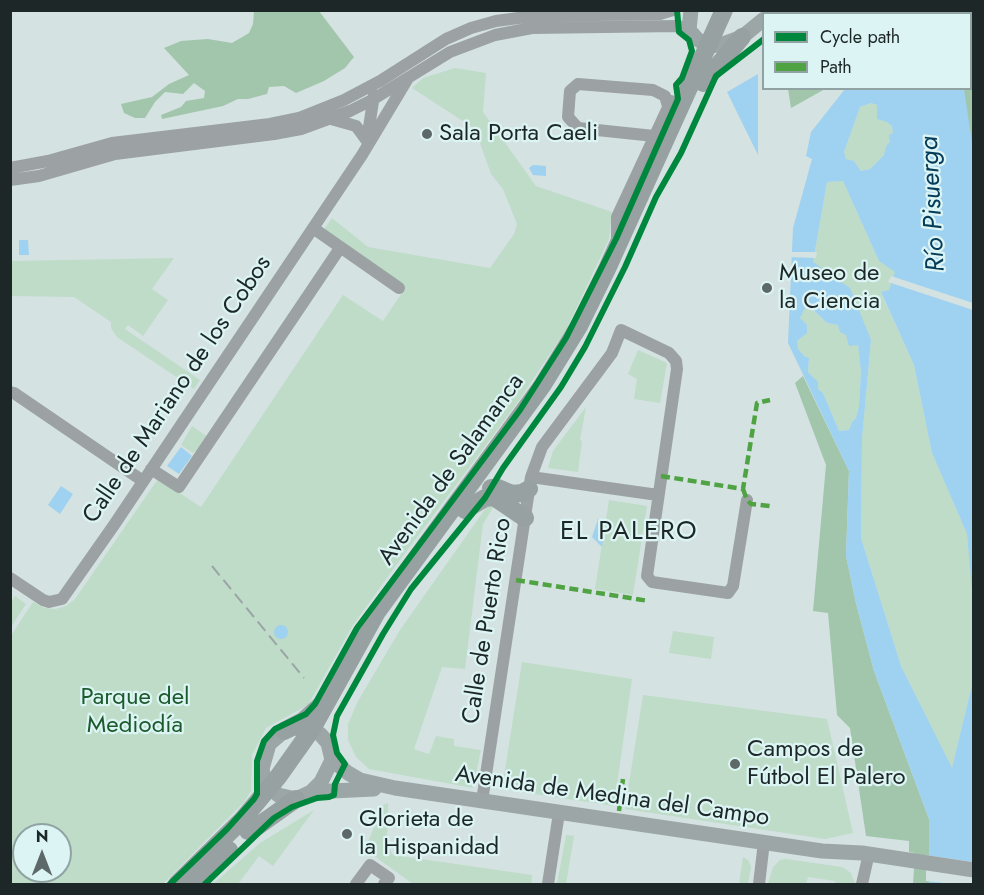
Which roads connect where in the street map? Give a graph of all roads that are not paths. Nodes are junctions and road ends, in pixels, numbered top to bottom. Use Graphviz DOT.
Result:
graph roads {
  1 [pos="673,10"];
  2 [pos="691,10"];
  3 [pos="724,10"];
  4 [pos="736,10"];
  5 [pos="777,10"];
  6 [pos="911,10"];
  7 [pos="769,12"];
  8 [pos="929,12"];
  9 [pos="762,21"];
  10 [pos="689,30"];
  11 [pos="742,37"];
  12 [pos="714,45"];
  13 [pos="407,79"];
  14 [pos="696,83"];
  15 [pos="374,91"];
  16 [pos="668,106"];
  17 [pos="331,119"];
  18 [pos="378,124"];
  19 [pos="356,126"];
  20 [pos="654,136"];
  21 [pos="367,141"];
  22 [pos="362,155"];
  23 [pos="10,168"];
  24 [pos="10,180"];
  25 [pos="313,228"];
  26 [pos="618,244"];
  27 [pos="340,248"];
  28 [pos="399,288"];
  29 [pos="10,392"];
  30 [pos="151,470"];
  31 [pos="143,481"];
  32 [pos="530,483"];
  33 [pos="485,485"];
  34 [pos="658,495"];
  35 [pos="747,500"];
  36 [pos="465,510"];
  37 [pos="525,518"];
  38 [pos="10,578"];
  39 [pos="330,697"];
  40 [pos="284,731"];
  41 [pos="316,732"];
  42 [pos="332,760"];
  43 [pos="395,788"];
  44 [pos="274,792"];
  45 [pos="304,795"];
  46 [pos="482,801"];
  47 [pos="559,813"];
  48 [pos="248,831"];
  49 [pos="764,842"];
  50 [pos="822,850"];
  51 [pos="867,862"];
  52 [pos="908,865"];
  53 [pos="974,870"];
  54 [pos="974,879"];
  55 [pos="390,882"];
  56 [pos="177,885"];
  57 [pos="195,885"];
  58 [pos="356,885"];
  59 [pos="548,885"];
  60 [pos="759,885"];
  61 [pos="862,885"];
  1 -- 15 [label="street"];
  2 -- 10 [label="main road"];
  3 -- 12 [label="highway, Avenida de Salamanca"];
  4 -- 12 [label="highway, Avenida de Salamanca"];
  5 -- 7 [label="main road"];
  6 -- 8 [label="main road"];
  9 -- 11 [label="main road"];
  10 -- 12 [label="main road"];
  10 -- 13 [label="street"];
  11 -- 12 [label="main road"];
  11 -- 14 [label="highway"];
  12 -- 14 [label="highway, Avenida de Salamanca"];
  13 -- 15 [label="street"];
  13 -- 18 [label="street, Calle de Mariano de los Cobos"];
  14 -- 16 [label="street, Avenida de Salamanca"];
  14 -- 26 [label="highway, Avenida de Salamanca"];
  14 -- 33 [label="highway, Avenida de Salamanca"];
  15 -- 17 [label="street"];
  15 -- 18 [label="street, Calle de Mariano de los Cobos"];
  15 -- 23 [label="street"];
  16 -- 20 [label="street, Avenida de Salamanca"];
  16 -- 20 [label="street"];
  17 -- 19 [label="street"];
  17 -- 24 [label="street"];
  18 -- 19 [label="street"];
  18 -- 21 [label="street, Calle de Mariano de los Cobos"];
  18 -- 22 [label="street, Calle de Mariano de los Cobos"];
  19 -- 21 [label="street"];
  20 -- 26 [label="street, Avenida de Salamanca"];
  21 -- 22 [label="street, Calle de Mariano de los Cobos"];
  22 -- 25 [label="street, Calle de Mariano de los Cobos"];
  25 -- 27 [label="street"];
  25 -- 30 [label="street, Calle de Mariano de los Cobos"];
  26 -- 33 [label="highway, Avenida de Salamanca"];
  27 -- 28 [label="street"];
  27 -- 30 [label="street"];
  29 -- 31 [label="street"];
  30 -- 31 [label="street, Calle de Mariano de los Cobos"];
  31 -- 38 [label="street, Calle de Mariano de los Cobos"];
  32 -- 33 [label="highway"];
  32 -- 34 [label="street"];
  32 -- 34 [label="street, Calle de Puerto Rico"];
  32 -- 37 [label="street, Calle de Puerto Rico"];
  33 -- 36 [label="highway, Avenida de Salamanca"];
  33 -- 39 [label="highway, Avenida de Salamanca"];
  34 -- 35 [label="street"];
  36 -- 37 [label="highway"];
  36 -- 41 [label="highway, Avenida de Salamanca"];
  37 -- 46 [label="street, Calle de Puerto Rico"];
  39 -- 40 [label="highway"];
  39 -- 41 [label="highway, Avenida de Salamanca"];
  40 -- 41 [label="main road"];
  40 -- 44 [label="main road"];
  41 -- 42 [label="main road"];
  41 -- 44 [label="highway, Avenida de Salamanca"];
  42 -- 43 [label="main road, Avenida de Medina del Campo"];
  42 -- 45 [label="main road"];
  43 -- 45 [label="main road, Avenida de Medina del Campo"];
  43 -- 46 [label="main road, Avenida de Medina del Campo"];
  44 -- 45 [label="main road, Avenida de Medina del Campo"];
  44 -- 48 [label="highway, Avenida de Salamanca"];
  44 -- 56 [label="highway, Avenida de Salamanca"];
  45 -- 48 [label="highway"];
  46 -- 47 [label="main road, Avenida de Medina del Campo"];
  47 -- 49 [label="main road, Avenida de Medina del Campo"];
  47 -- 59 [label="street"];
  48 -- 57 [label="highway, Avenida de Salamanca"];
  49 -- 50 [label="main road, Avenida de Medina del Campo"];
  49 -- 60 [label="street"];
  50 -- 51 [label="main road, Avenida de Medina del Campo"];
  50 -- 52 [label="main road, Avenida de Medina del Campo"];
  51 -- 52 [label="main road, Avenida de Medina del Campo"];
  51 -- 61 [label="street"];
  52 -- 53 [label="main road"];
  52 -- 54 [label="main road"];
  55 -- 58 [label="street"];
}
